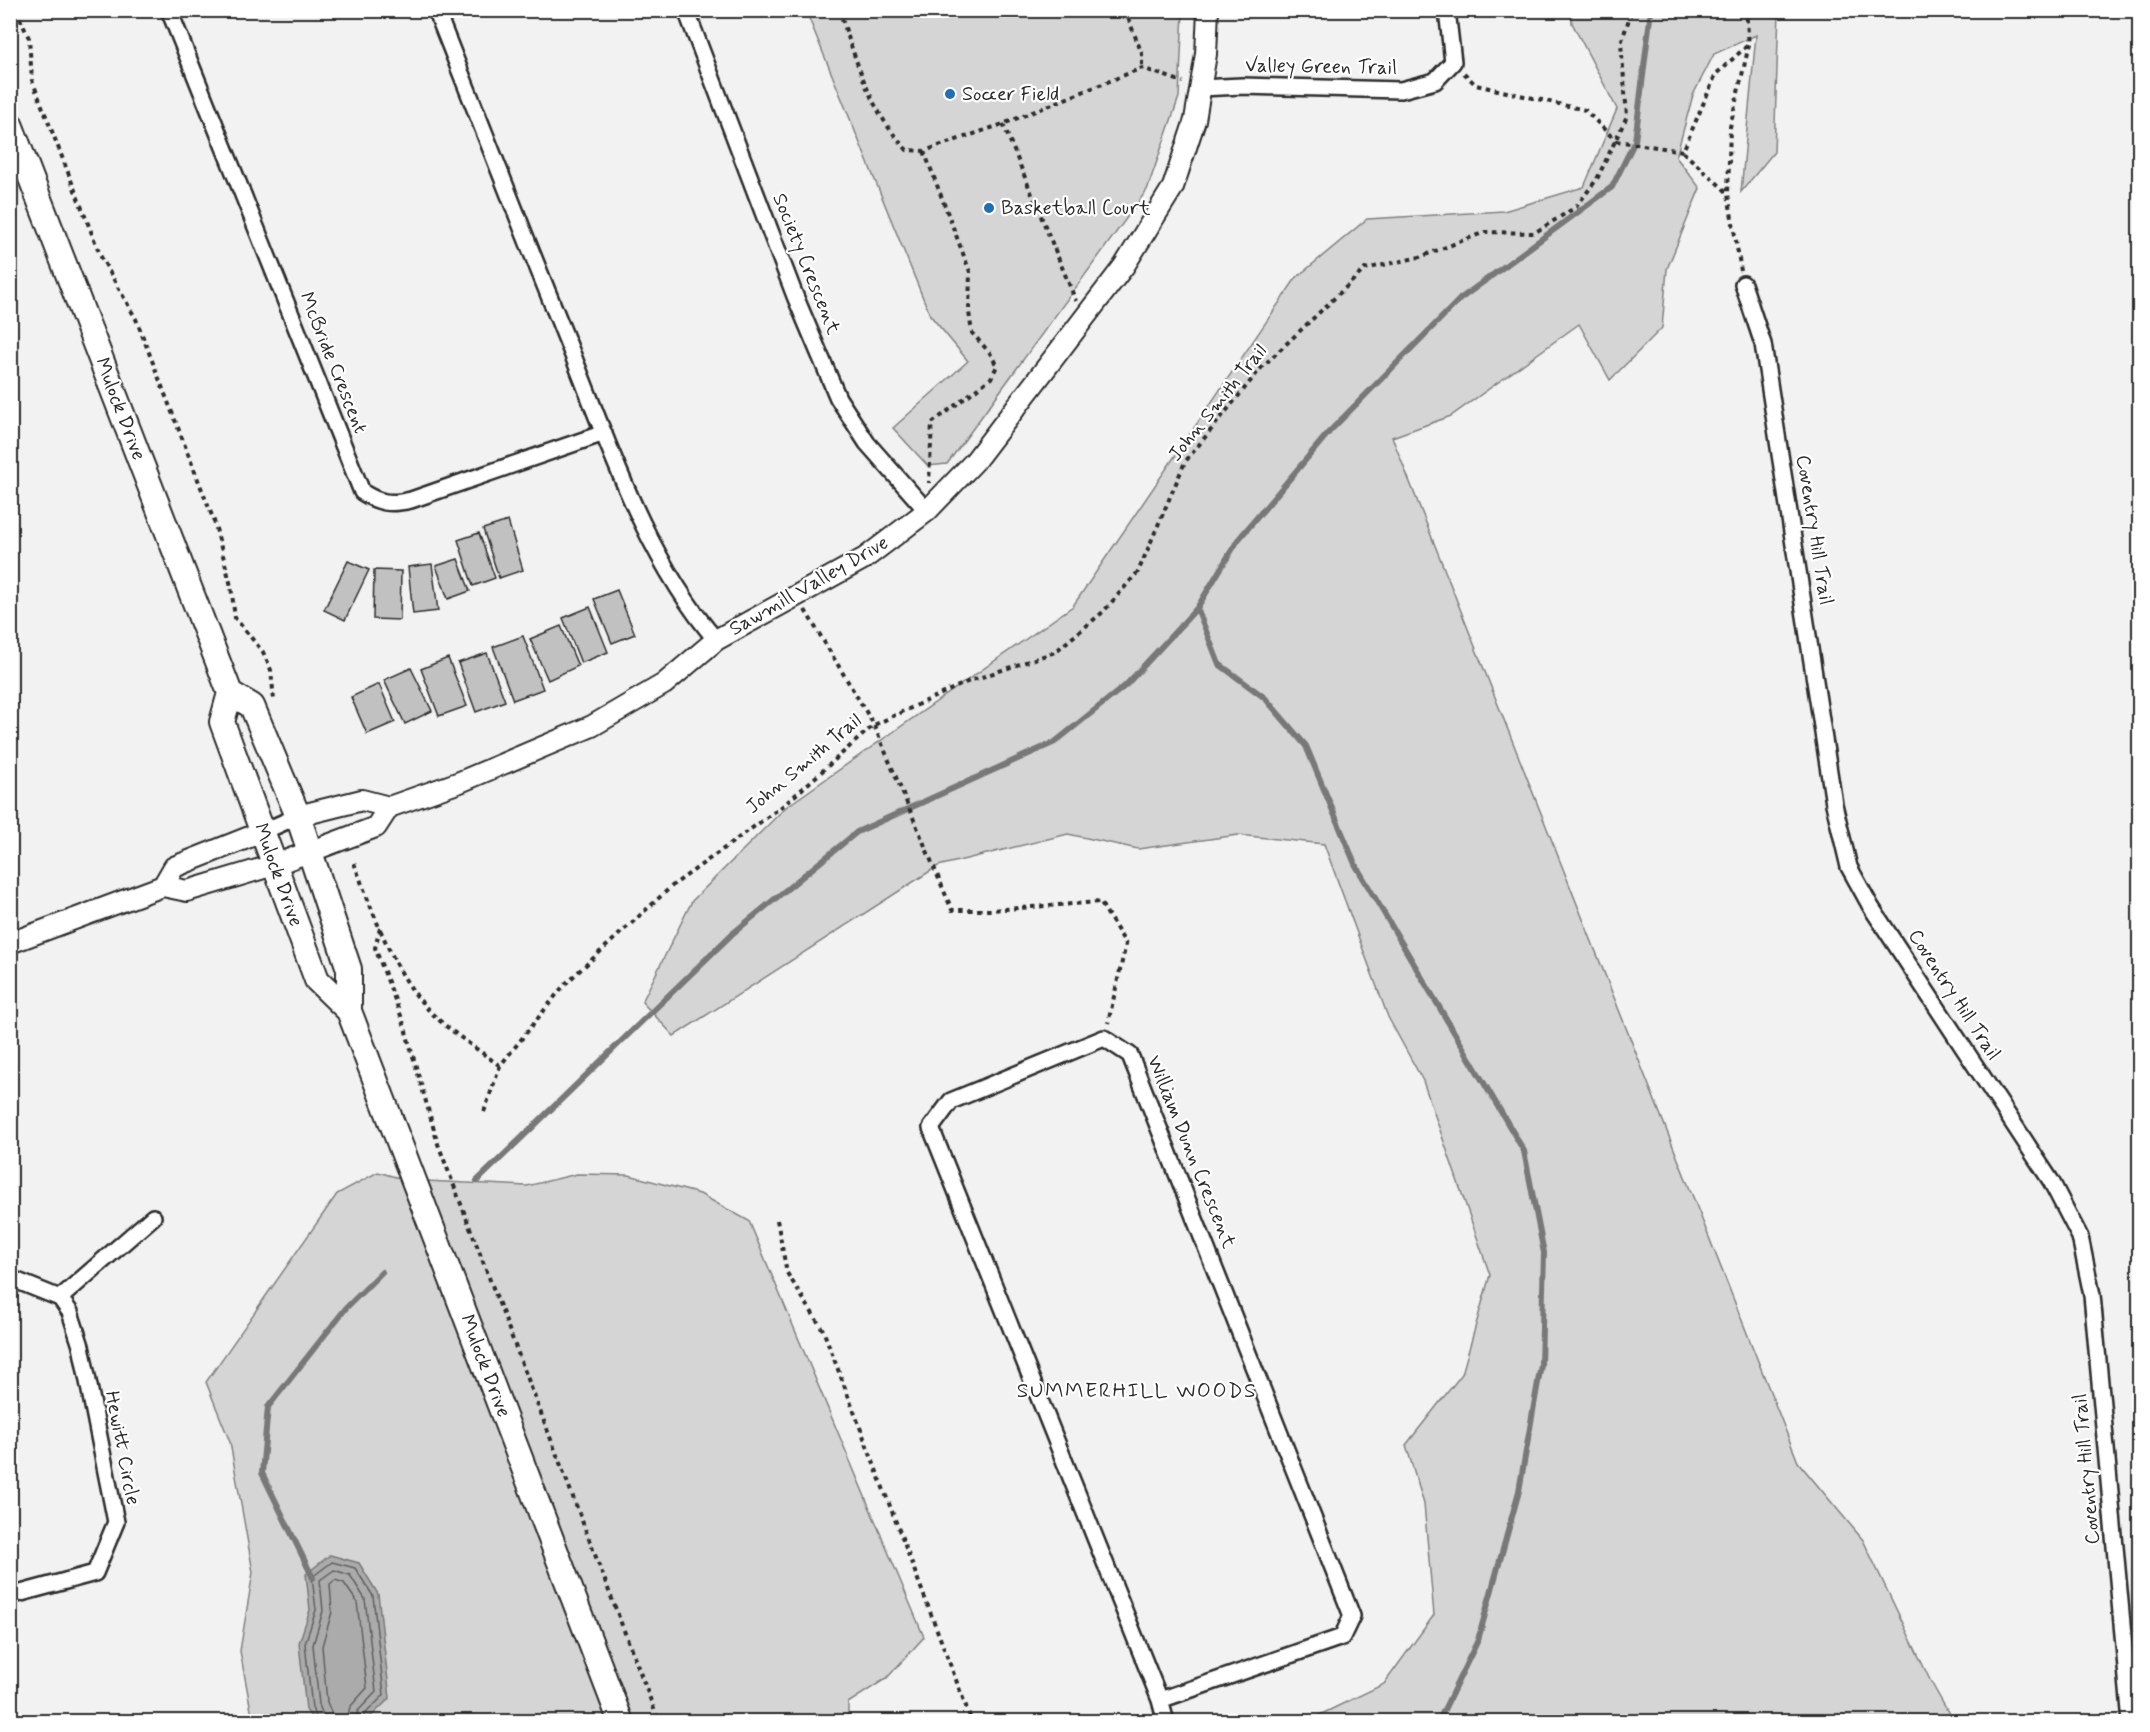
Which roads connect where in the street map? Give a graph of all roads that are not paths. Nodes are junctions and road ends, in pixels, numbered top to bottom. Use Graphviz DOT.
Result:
graph roads {
  1 [pos="169,10"];
  2 [pos="436,10"];
  3 [pos="686,10"];
  4 [pos="1208,10"];
  5 [pos="1447,10"];
  6 [pos="1200,88"];
  7 [pos="10,124"];
  8 [pos="1743,284"];
  9 [pos="604,433"];
  10 [pos="927,511"];
  11 [pos="716,640"];
  12 [pos="230,693"];
  13 [pos="389,807"];
  14 [pos="298,816"];
  15 [pos="262,832"];
  16 [pos="310,852"];
  17 [pos="274,865"];
  18 [pos="164,886"];
  19 [pos="10,943"];
  20 [pos="349,1011"];
  21 [pos="153,1217"];
  22 [pos="10,1278"];
  23 [pos="60,1298"];
  24 [pos="10,1596"];
  25 [pos="1160,1700"];
  26 [pos="621,1722"];
  27 [pos="1166,1722"];
  28 [pos="2131,1722"];
  1 -- 9 [label="street, McBride Crescent"];
  2 -- 9 [label="street"];
  3 -- 10 [label="street, Society Crescent"];
  4 -- 6 [label="street, Sawmill Valley Drive"];
  5 -- 6 [label="street, Valley Green Trail"];
  6 -- 10 [label="street, Sawmill Valley Drive"];
  7 -- 12 [label="main road, Mulock Drive"];
  8 -- 28 [label="street, Coventry Hill Trail"];
  9 -- 11 [label="street"];
  10 -- 11 [label="street, Sawmill Valley Drive"];
  11 -- 13 [label="street, Sawmill Valley Drive"];
  12 -- 14 [label="main road, Mulock Drive"];
  12 -- 15 [label="main road, Mulock Drive"];
  13 -- 14 [label="street"];
  13 -- 16 [label="street"];
  14 -- 15 [label="street"];
  14 -- 16 [label="main road, Mulock Drive"];
  15 -- 17 [label="main road, Mulock Drive"];
  15 -- 18 [label="street"];
  16 -- 17 [label="street"];
  16 -- 20 [label="main road, Mulock Drive"];
  17 -- 18 [label="street"];
  17 -- 20 [label="main road, Mulock Drive"];
  18 -- 19 [label="street"];
  20 -- 26 [label="main road, Mulock Drive"];
  21 -- 23 [label="street"];
  22 -- 23 [label="street"];
  23 -- 24 [label="street, Hewitt Circle"];
  25 -- 25 [label="street, William Dunn Crescent"];
  25 -- 27 [label="street"];
}
